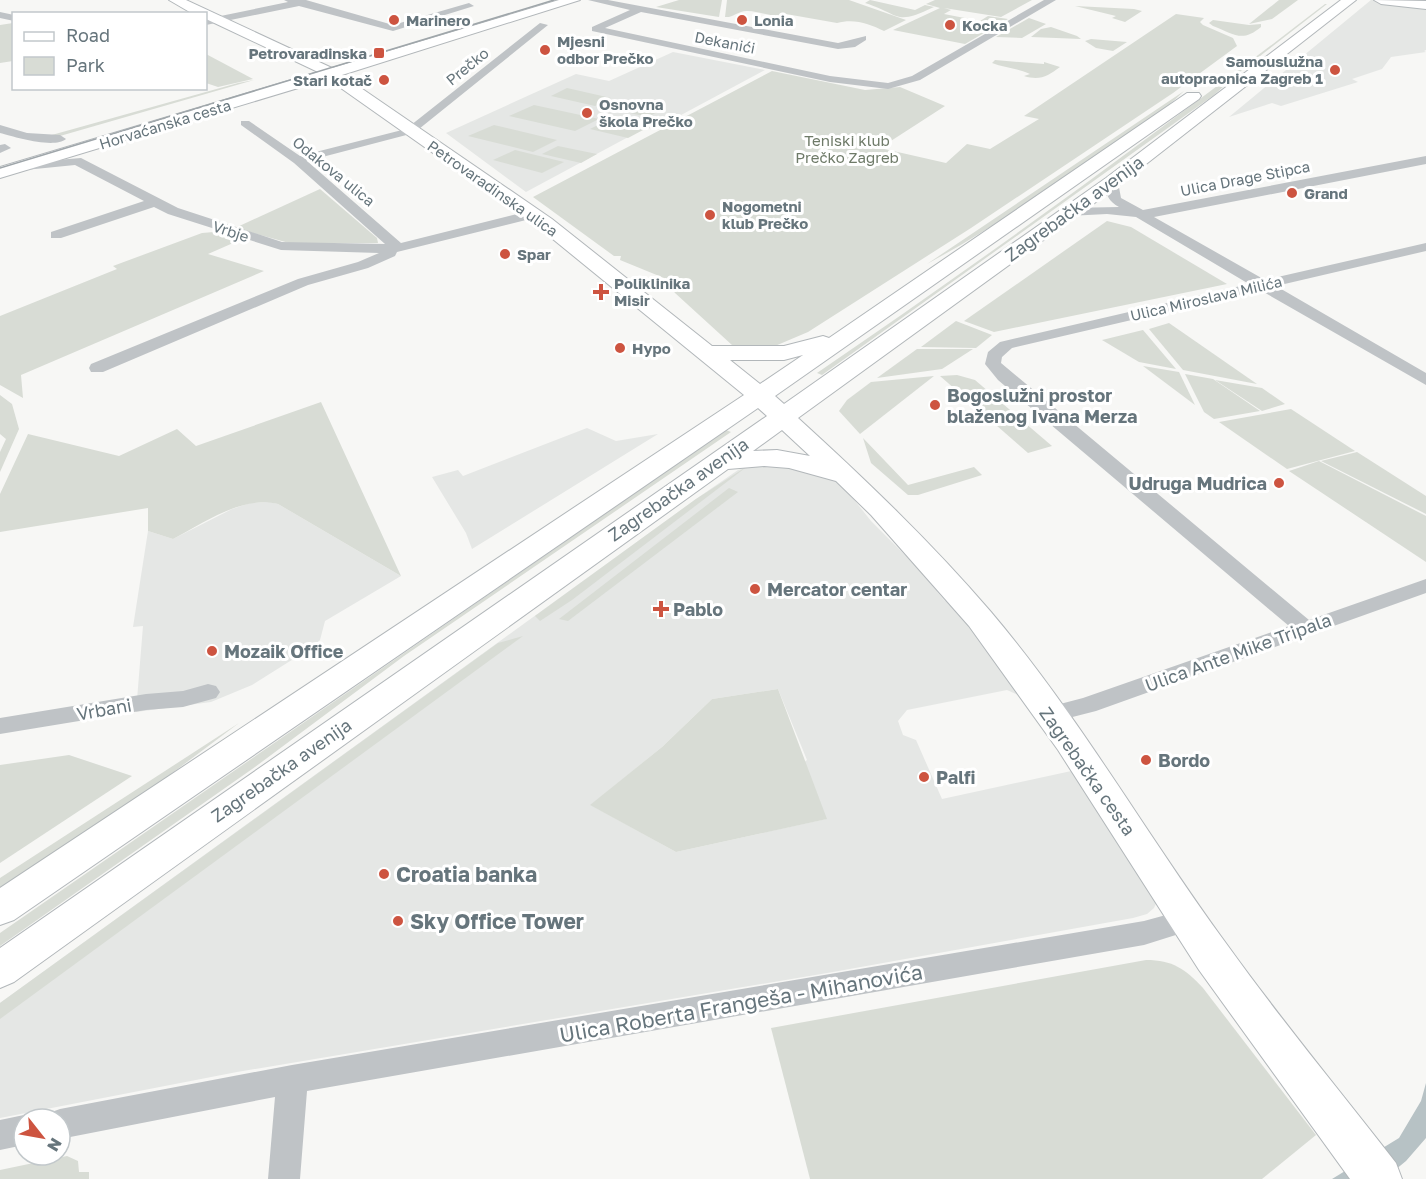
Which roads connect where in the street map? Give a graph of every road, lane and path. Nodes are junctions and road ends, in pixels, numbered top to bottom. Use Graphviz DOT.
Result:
graph roads {
  1 [pos="176,0"];
  2 [pos="312,0"];
  3 [pos="533,0"];
  4 [pos="573,0"];
  5 [pos="593,0"];
  6 [pos="1051,0"];
  7 [pos="1349,0"];
  8 [pos="1382,0"];
  9 [pos="1401,0"];
  10 [pos="294,1"];
  11 [pos="451,2"];
  12 [pos="468,3"];
  13 [pos="1425,5"];
  14 [pos="640,9"];
  15 [pos="199,12"];
  16 [pos="208,17"];
  17 [pos="543,25"];
  18 [pos="863,38"];
  19 [pos="322,69"];
  20 [pos="1207,85"];
  21 [pos="245,123"];
  22 [pos="0,129"];
  23 [pos="410,131"];
  24 [pos="97,144"];
  25 [pos="12,152"];
  26 [pos="298,160"];
  27 [pos="1426,160"];
  28 [pos="77,161"];
  29 [pos="0,173"];
  30 [pos="1112,182"];
  31 [pos="155,202"];
  32 [pos="1068,212"];
  33 [pos="533,214"];
  34 [pos="1142,214"];
  35 [pos="56,235"];
  36 [pos="1426,247"];
  37 [pos="398,248"];
  38 [pos="1262,285"];
  39 [pos="844,338"];
  40 [pos="708,353"];
  41 [pos="97,368"];
  42 [pos="1426,380"];
  43 [pos="770,406"];
  44 [pos="717,462"];
  45 [pos="854,483"];
  46 [pos="1422,593"];
  47 [pos="1305,628"];
  48 [pos="208,692"];
  49 [pos="1050,715"];
  50 [pos="0,726"];
  51 [pos="0,909"];
  52 [pos="1188,920"];
  53 [pos="0,970"];
  54 [pos="292,1079"];
  55 [pos="72,1122"];
  56 [pos="284,1179"];
  57 [pos="1379,1179"];
  1 -- 15 [label="main road, Petrovaradinska ulica"];
  2 -- 10 [label="street"];
  3 -- 19 [label="main road"];
  4 -- 19 [label="main road"];
  5 -- 14 [label="street"];
  6 -- 14 [label="street, Dekanići"];
  7 -- 30 [label="main road, Zagrebačka avenija"];
  8 -- 13 [label="main road"];
  9 -- 13 [label="main road"];
  10 -- 12 [label="street"];
  10 -- 16 [label="street"];
  11 -- 12 [label="street"];
  14 -- 18 [label="street"];
  16 -- 19 [label="main road, Petrovaradinska ulica"];
  17 -- 23 [label="street, Prečko"];
  19 -- 23 [label="main road, Petrovaradinska ulica"];
  19 -- 24 [label="main road, Horvaćanska cesta"];
  19 -- 25 [label="main road, Horvaćanska cesta"];
  20 -- 39 [label="main road, Zagrebačka avenija"];
  21 -- 26 [label="street, Odakova ulica"];
  22 -- 25 [label="street"];
  23 -- 26 [label="street"];
  23 -- 33 [label="main road, Petrovaradinska ulica"];
  24 -- 25 [label="main road, Horvaćanska cesta"];
  24 -- 28 [label="street"];
  25 -- 28 [label="street"];
  25 -- 29 [label="main road, Horvaćanska cesta"];
  26 -- 37 [label="street, Odakova ulica"];
  27 -- 34 [label="street, Ulica Drage Stipca"];
  28 -- 31 [label="street, Vrbje"];
  30 -- 32 [label="main road, Zagrebačka avenija"];
  30 -- 34 [label="street"];
  31 -- 35 [label="street"];
  31 -- 37 [label="street, Vrbje"];
  32 -- 34 [label="street, Ulica Drage Stipca"];
  32 -- 43 [label="main road, Zagrebačka avenija"];
  33 -- 37 [label="street, Vrbje"];
  33 -- 40 [label="main road, Petrovaradinska ulica"];
  34 -- 38 [label="street"];
  36 -- 38 [label="street, Ulica Miroslava Milića"];
  37 -- 41 [label="street, Vrbje"];
  38 -- 42 [label="street"];
  38 -- 47 [label="street, Ulica Miroslava Milića"];
  39 -- 40 [label="main road"];
  39 -- 43 [label="main road, Zagrebačka avenija"];
  40 -- 43 [label="main road, Petrovaradinska ulica"];
  43 -- 44 [label="main road, Zagrebačka avenija"];
  43 -- 45 [label="main road, Zagrebačka cesta"];
  43 -- 51 [label="main road, Zagrebačka avenija"];
  44 -- 45 [label="main road"];
  44 -- 53 [label="main road, Zagrebačka avenija"];
  45 -- 49 [label="main road, Zagrebačka cesta"];
  46 -- 47 [label="street, Ulica Ante Mike Tripala"];
  47 -- 49 [label="street, Ulica Ante Mike Tripala"];
  48 -- 50 [label="street, Vrbani"];
  49 -- 52 [label="main road, Zagrebačka cesta"];
  52 -- 54 [label="street, Ulica Roberta Frangeša - Mihanovića"];
  52 -- 57 [label="main road, Zagrebačka cesta"];
  54 -- 55 [label="street, Ulica Roberta Frangeša - Mihanovića"];
  54 -- 56 [label="street"];
}
